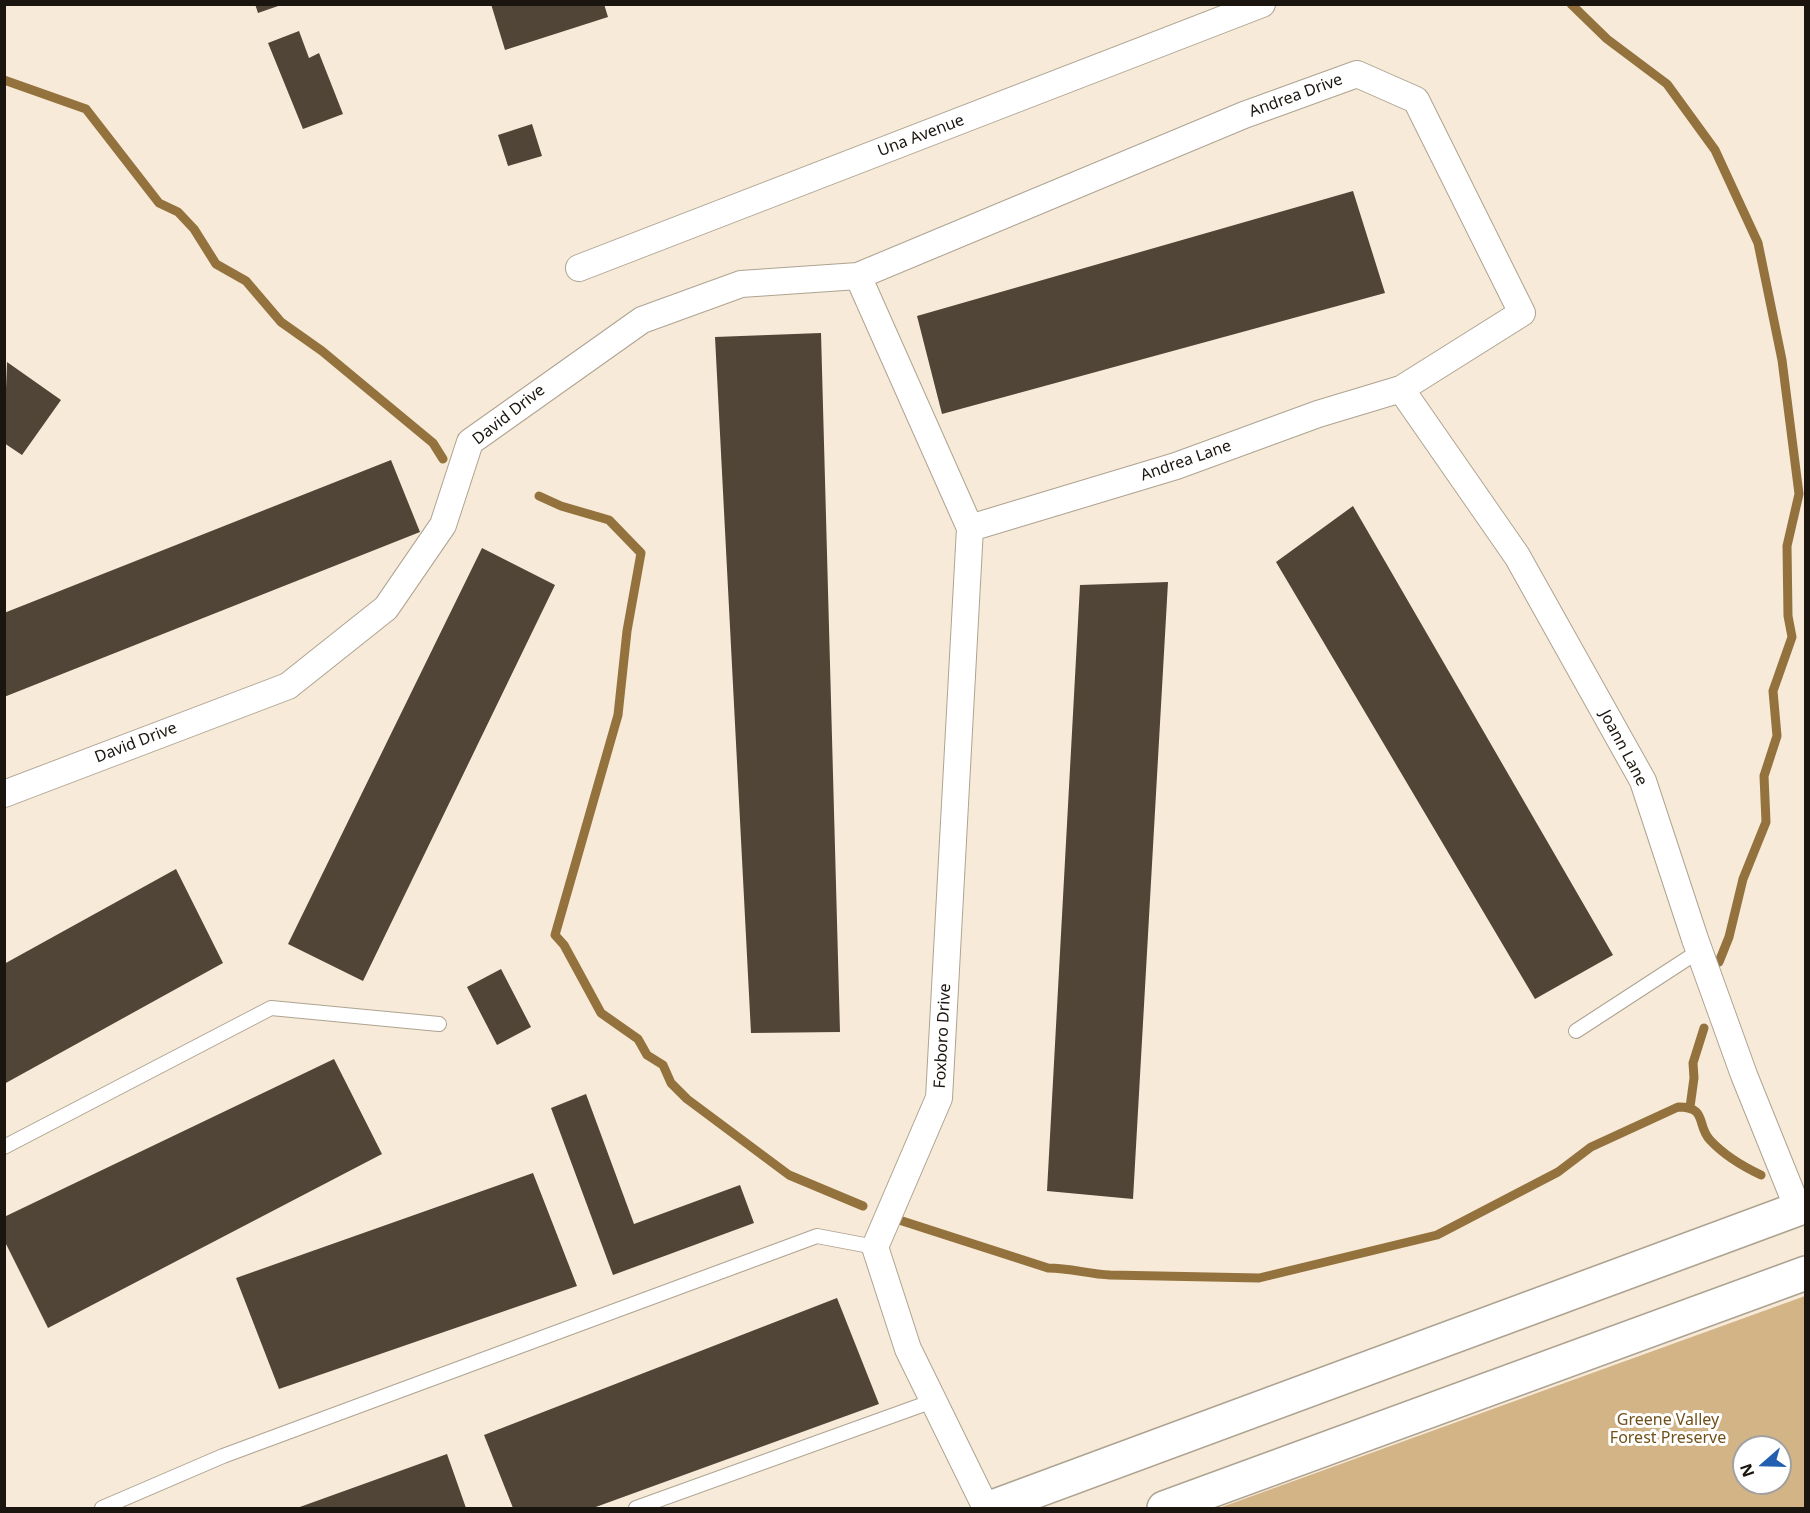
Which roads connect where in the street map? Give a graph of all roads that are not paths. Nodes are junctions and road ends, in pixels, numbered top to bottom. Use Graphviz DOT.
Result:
graph roads {
  1 [pos="1262,4"];
  2 [pos="579,268"];
  3 [pos="858,276"];
  4 [pos="1401,390"];
  5 [pos="970,528"];
  6 [pos="4,794"];
  7 [pos="1699,951"];
  8 [pos="439,1023"];
  9 [pos="1576,1031"];
  10 [pos="4,1147"];
  11 [pos="1802,1208"];
  12 [pos="875,1247"];
  13 [pos="1806,1273"];
  14 [pos="933,1401"];
  15 [pos="102,1509"];
  16 [pos="636,1509"];
  17 [pos="988,1509"];
  18 [pos="1164,1509"];
  1 -- 2 [label="street, Una Avenue"];
  3 -- 4 [label="street, Andrea Drive"];
  3 -- 5 [label="street"];
  3 -- 6 [label="street, David Drive"];
  4 -- 5 [label="street, Andrea Lane"];
  4 -- 7 [label="street, Joann Lane"];
  5 -- 12 [label="street, Foxboro Drive"];
  7 -- 9 [label="lane"];
  7 -- 11 [label="street, Joann Lane"];
  8 -- 10 [label="lane"];
  11 -- 17 [label="main road"];
  12 -- 14 [label="street"];
  12 -- 15 [label="lane"];
  13 -- 18 [label="main road"];
  14 -- 16 [label="lane"];
  14 -- 17 [label="street"];
}
